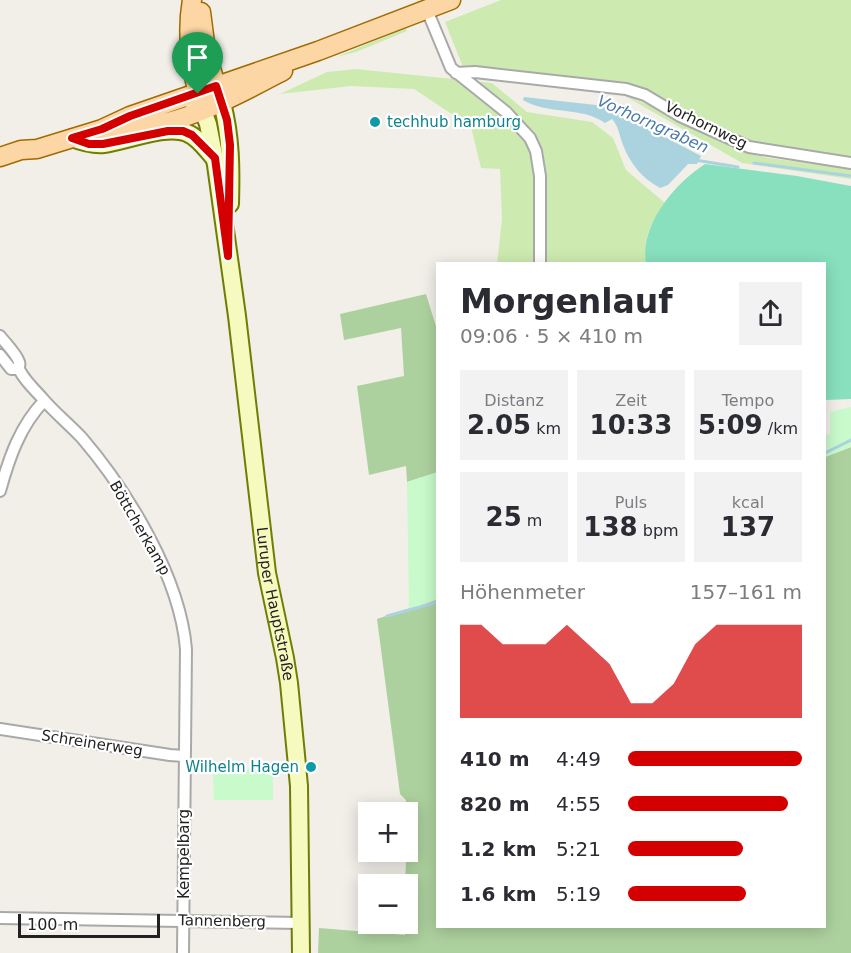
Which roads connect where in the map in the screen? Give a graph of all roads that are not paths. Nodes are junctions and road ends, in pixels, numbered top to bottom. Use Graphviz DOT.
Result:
graph roads {
  1 [pos="192,0"];
  2 [pos="199,0"];
  3 [pos="451,0"];
  4 [pos="427,10"];
  5 [pos="456,73"];
  6 [pos="210,98"];
  7 [pos="72,138"];
  8 [pos="37,149"];
  9 [pos="0,157"];
  10 [pos="215,158"];
  11 [pos="851,163"];
  12 [pos="0,169"];
  13 [pos="228,256"];
  14 [pos="540,262"];
  15 [pos="0,336"];
  16 [pos="0,355"];
  17 [pos="19,369"];
  18 [pos="44,401"];
  19 [pos="0,491"];
  20 [pos="0,729"];
  21 [pos="184,756"];
  22 [pos="0,918"];
  23 [pos="184,921"];
  24 [pos="301,923"];
  25 [pos="183,953"];
  26 [pos="301,953"];
  1 -- 6 [label="main road, Luruper Hauptstraße"];
  2 -- 6 [label="main road, Luruper Hauptstraße"];
  3 -- 4 [label="main road"];
  4 -- 5 [label="street"];
  4 -- 6 [label="main road"];
  5 -- 11 [label="street, Vorhornweg"];
  5 -- 14 [label="street"];
  6 -- 7 [label="main road"];
  6 -- 10 [label="main road, Luruper Hauptstraße"];
  6 -- 13 [label="main road, Luruper Hauptstraße"];
  7 -- 8 [label="main road"];
  7 -- 10 [label="main road"];
  8 -- 9 [label="main road"];
  8 -- 12 [label="main road"];
  10 -- 13 [label="main road, Luruper Hauptstraße"];
  13 -- 24 [label="main road, Luruper Hauptstraße"];
  15 -- 17 [label="street, Böttcherkamp"];
  16 -- 17 [label="street, Böttcherkamp"];
  17 -- 18 [label="street, Böttcherkamp"];
  18 -- 19 [label="street"];
  18 -- 21 [label="street, Böttcherkamp"];
  20 -- 21 [label="street, Schreinerweg"];
  21 -- 23 [label="street, Kempelbarg"];
  22 -- 23 [label="street, Tannenberg"];
  23 -- 24 [label="street, Tannenberg"];
  23 -- 25 [label="street, Kempelbarg"];
  24 -- 26 [label="main road, Luruper Hauptstraße"];
}
